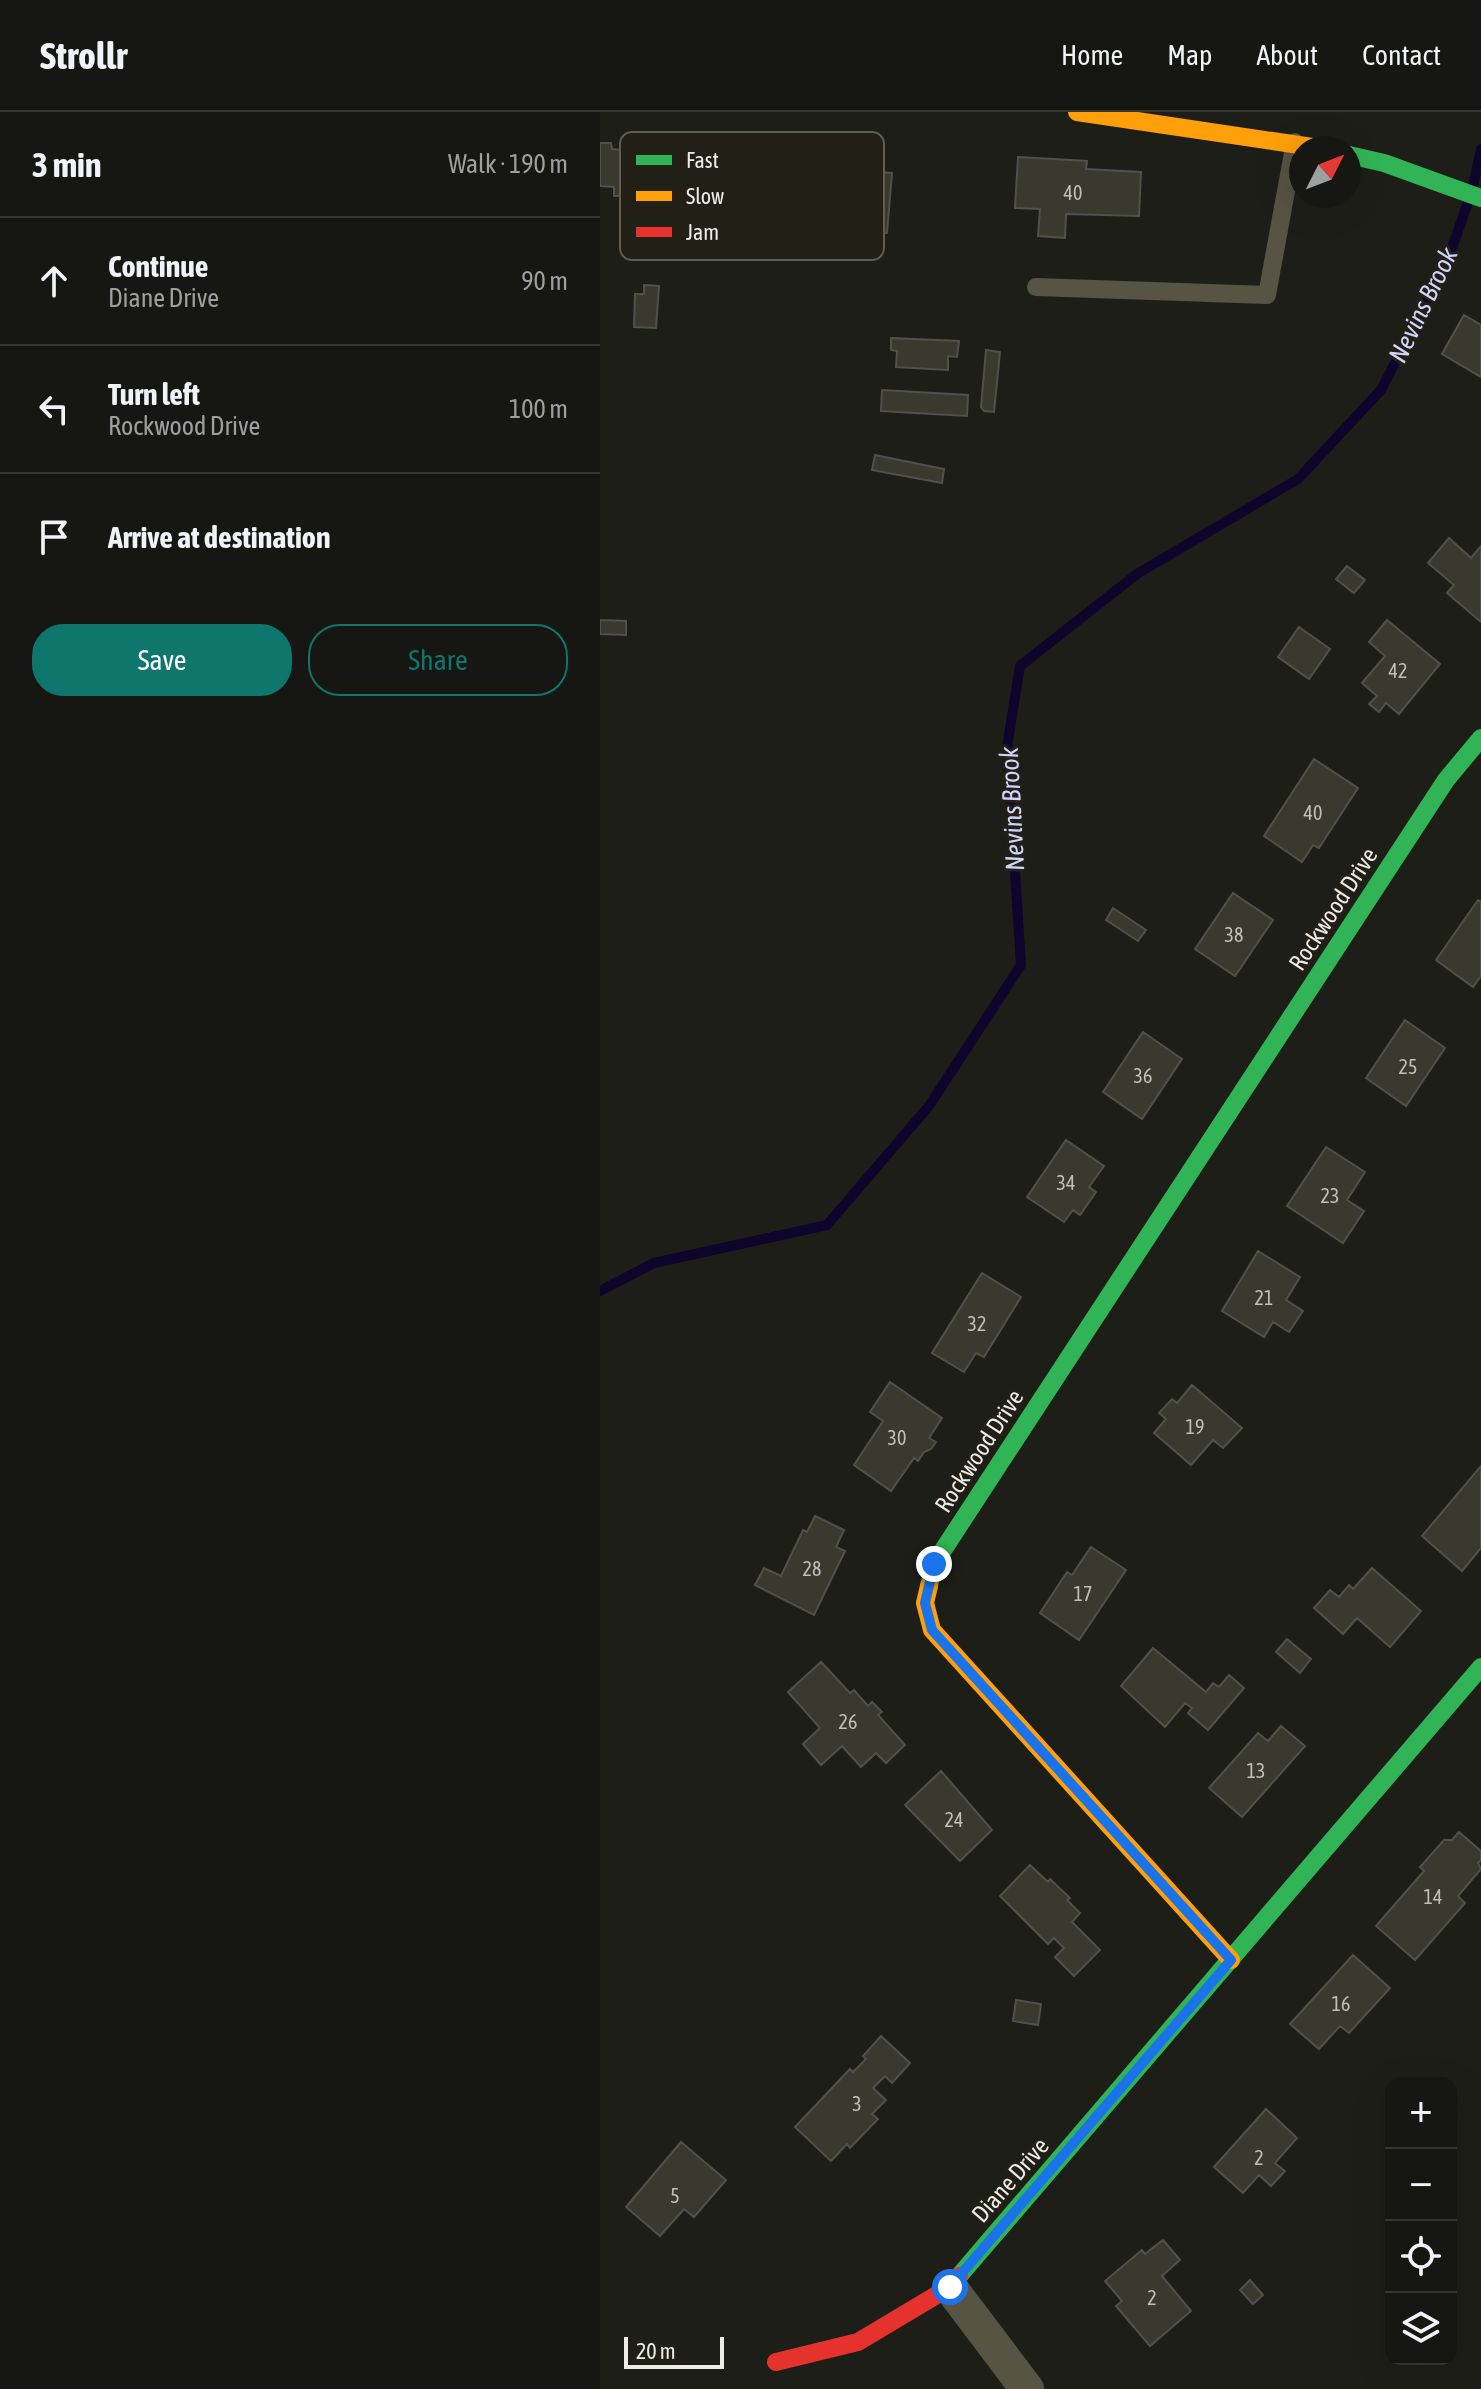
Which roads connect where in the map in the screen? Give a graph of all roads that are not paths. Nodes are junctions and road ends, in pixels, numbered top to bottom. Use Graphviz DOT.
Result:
graph roads {
  1 [pos="1077,112"];
  2 [pos="1289,141"];
  3 [pos="1361,158"];
  4 [pos="1289,175"];
  5 [pos="1473,195"];
  6 [pos="1036,287"];
  7 [pos="1481,738"];
  8 [pos="1481,1667"];
  9 [pos="1231,1960"];
  10 [pos="950,2287"];
  11 [pos="776,2362"];
  12 [pos="1027,2389"];
  1 -- 2 [label="street"];
  3 -- 5 [label="street"];
  4 -- 6 [label="lane"];
  7 -- 9 [label="street, Rockwood Drive"];
  8 -- 9 [label="street"];
  9 -- 10 [label="street, Diane Drive"];
  10 -- 11 [label="street, Diane Drive"];
  10 -- 12 [label="street"];
}
